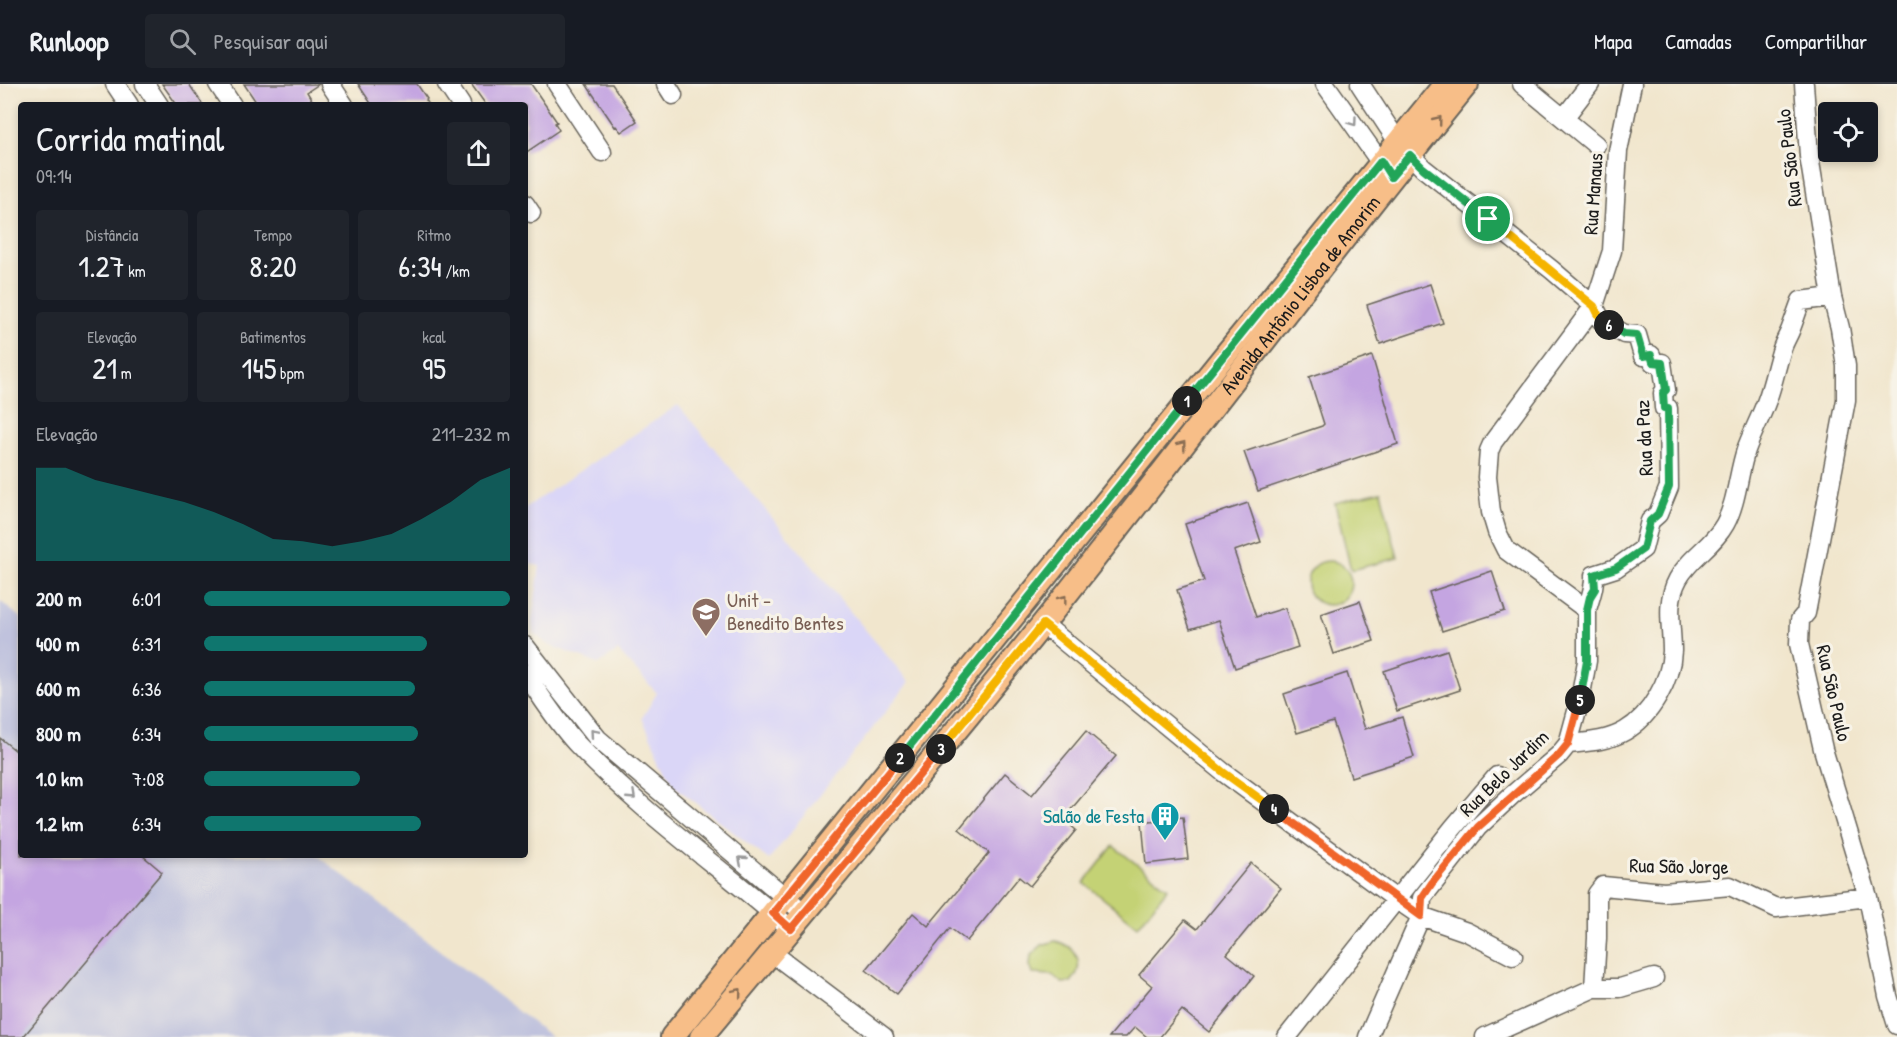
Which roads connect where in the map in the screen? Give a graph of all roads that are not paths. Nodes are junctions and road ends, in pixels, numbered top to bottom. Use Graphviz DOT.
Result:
graph roads {
  1 [pos="115,84"];
  2 [pos="145,84"];
  3 [pos="219,84"];
  4 [pos="330,84"];
  5 [pos="447,84"];
  6 [pos="557,84"];
  7 [pos="1325,84"];
  8 [pos="1360,84"];
  9 [pos="1445,84"];
  10 [pos="1467,84"];
  11 [pos="1522,84"];
  12 [pos="1590,84"];
  13 [pos="1632,84"];
  14 [pos="1804,84"];
  15 [pos="127,102"];
  16 [pos="157,102"];
  17 [pos="230,102"];
  18 [pos="342,102"];
  19 [pos="459,102"];
  20 [pos="1564,118"];
  21 [pos="1596,145"];
  22 [pos="1404,149"];
  23 [pos="602,152"];
  24 [pos="1386,169"];
  25 [pos="1832,297"];
  26 [pos="1594,306"];
  27 [pos="1587,610"];
  28 [pos="1043,624"];
  29 [pos="528,650"];
  30 [pos="528,677"];
  31 [pos="1568,744"];
  32 [pos="1497,776"];
  33 [pos="1868,897"];
  34 [pos="1396,898"];
  35 [pos="779,906"];
  36 [pos="1421,916"];
  37 [pos="797,921"];
  38 [pos="771,952"];
  39 [pos="1513,956"];
  40 [pos="1654,978"];
  41 [pos="1594,988"];
  42 [pos="1897,1025"];
  43 [pos="672,1037"];
  44 [pos="701,1037"];
  45 [pos="884,1037"];
  46 [pos="1287,1037"];
  47 [pos="1368,1037"];
  48 [pos="1485,1037"];
  1 -- 15 [label="street"];
  2 -- 16 [label="street"];
  3 -- 17 [label="street"];
  4 -- 18 [label="street"];
  5 -- 19 [label="street"];
  6 -- 23 [label="street"];
  7 -- 24 [label="street, one-way"];
  8 -- 22 [label="street"];
  9 -- 22 [label="main road, Avenida Antônio Lisboa de Amorim"];
  22 -- 10 [label="main road, Avenida Antônio Lisboa de Amorim, one-way"];
  11 -- 20 [label="street"];
  12 -- 20 [label="street"];
  13 -- 26 [label="street, Rua Manaus"];
  14 -- 25 [label="street, Rua São Paulo"];
  20 -- 21 [label="street"];
  22 -- 24 [label="main road, Avenida Antônio Lisboa de Amorim"];
  22 -- 26 [label="street"];
  28 -- 24 [label="main road, Avenida Antônio Lisboa de Amorim, one-way"];
  24 -- 35 [label="main road, Avenida Antônio Lisboa de Amorim"];
  25 -- 31 [label="street"];
  25 -- 33 [label="street, Rua São Paulo"];
  26 -- 27 [label="street"];
  26 -- 27 [label="street, Rua da Paz"];
  27 -- 31 [label="street, Rua Belo Jardim"];
  28 -- 34 [label="street"];
  28 -- 37 [label="main road, Avenida Antônio Lisboa de Amorim"];
  35 -- 29 [label="street, one-way"];
  30 -- 35 [label="street, one-way"];
  31 -- 36 [label="street, Rua Belo Jardim"];
  32 -- 34 [label="street, Rua Belo Jardim"];
  33 -- 41 [label="street, Rua São Jorge"];
  33 -- 42 [label="street, Rua São Paulo"];
  34 -- 36 [label="street"];
  34 -- 46 [label="street, Rua Belo Jardim"];
  35 -- 37 [label="street"];
  35 -- 43 [label="main road, Avenida Antônio Lisboa de Amorim"];
  36 -- 39 [label="street"];
  36 -- 47 [label="street, Rua Belo Jardim"];
  37 -- 38 [label="main road, Avenida Antônio Lisboa de Amorim"];
  44 -- 38 [label="main road, Avenida Antônio Lisboa de Amorim, one-way"];
  38 -- 45 [label="street"];
  40 -- 41 [label="street"];
  41 -- 48 [label="street"];
}
